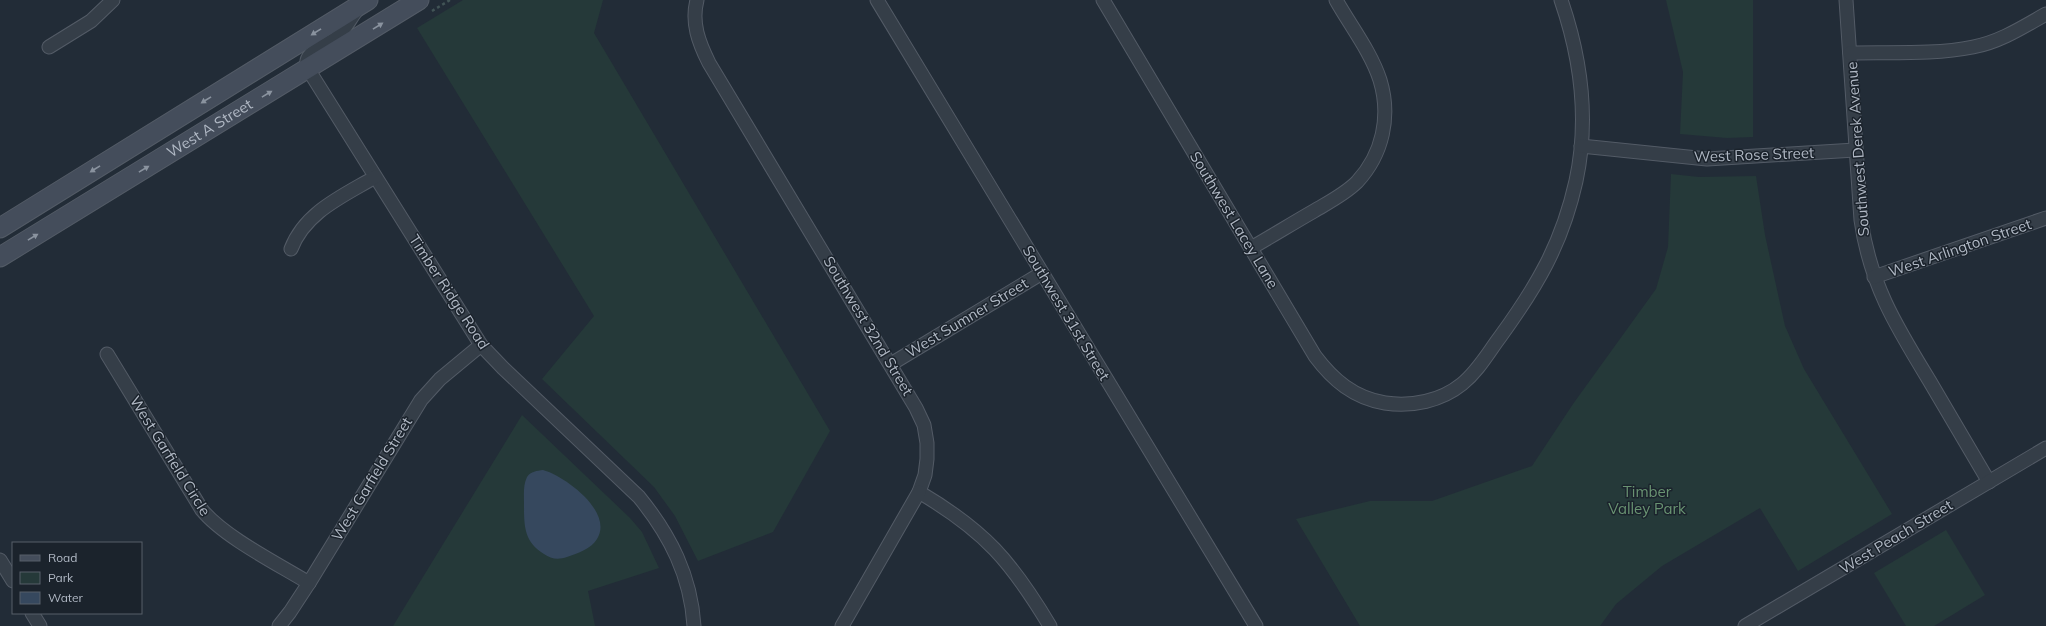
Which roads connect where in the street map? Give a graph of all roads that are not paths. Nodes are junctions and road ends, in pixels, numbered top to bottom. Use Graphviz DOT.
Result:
graph roads {
  1 [pos="113,0"];
  2 [pos="419,0"];
  3 [pos="697,0"];
  4 [pos="877,0"];
  5 [pos="1103,0"];
  6 [pos="1336,0"];
  7 [pos="1561,0"];
  8 [pos="1846,0"];
  9 [pos="365,2"];
  10 [pos="2046,14"];
  11 [pos="49,47"];
  12 [pos="1850,53"];
  13 [pos="308,69"];
  14 [pos="1581,146"];
  15 [pos="1855,150"];
  16 [pos="375,177"];
  17 [pos="2046,218"];
  18 [pos="0,228"];
  19 [pos="291,248"];
  20 [pos="1251,248"];
  21 [pos="0,257"];
  22 [pos="1042,273"];
  23 [pos="1874,278"];
  24 [pos="481,345"];
  25 [pos="107,354"];
  26 [pos="891,364"];
  27 [pos="2046,448"];
  28 [pos="1989,482"];
  29 [pos="919,492"];
  30 [pos="0,560"];
  31 [pos="12,580"];
  32 [pos="309,582"];
  33 [pos="33,614"];
  34 [pos="40,626"];
  35 [pos="279,626"];
  36 [pos="694,626"];
  37 [pos="842,626"];
  38 [pos="1050,626"];
  39 [pos="1256,626"];
  40 [pos="1746,626"];
  1 -- 11 [label="street"];
  13 -- 2 [label="main road, West A Street, one-way"];
  3 -- 26 [label="street, Southwest 32nd Street"];
  4 -- 22 [label="street, Southwest 31st Street"];
  5 -- 20 [label="street, Southwest Lacey Lane"];
  6 -- 20 [label="street"];
  7 -- 14 [label="street, Southwest Lacey Lane"];
  8 -- 12 [label="street, Southwest Derek Avenue"];
  9 -- 13 [label="street"];
  9 -- 18 [label="main road, West A Street, one-way"];
  10 -- 12 [label="street"];
  12 -- 15 [label="street, Southwest Derek Avenue"];
  13 -- 16 [label="street, Timber Ridge Road"];
  21 -- 13 [label="main road, West A Street, one-way"];
  14 -- 15 [label="street, West Rose Street"];
  14 -- 20 [label="street, Southwest Lacey Lane"];
  15 -- 23 [label="street, Southwest Derek Avenue"];
  16 -- 19 [label="street"];
  16 -- 24 [label="street, Timber Ridge Road"];
  17 -- 23 [label="street, West Arlington Street"];
  22 -- 26 [label="street, West Sumner Street"];
  22 -- 39 [label="street, Southwest 31st Street"];
  23 -- 28 [label="street, Southwest Derek Avenue"];
  24 -- 32 [label="street, West Garfield Street"];
  24 -- 36 [label="street, Timber Ridge Road"];
  25 -- 32 [label="street, West Garfield Circle"];
  26 -- 29 [label="street, Southwest 32nd Street"];
  27 -- 28 [label="street, West Peach Street"];
  28 -- 40 [label="street, West Peach Street"];
  29 -- 37 [label="street"];
  29 -- 38 [label="street"];
  30 -- 31 [label="street"];
  32 -- 35 [label="street, West Garfield Street"];
  33 -- 34 [label="street"];
}
